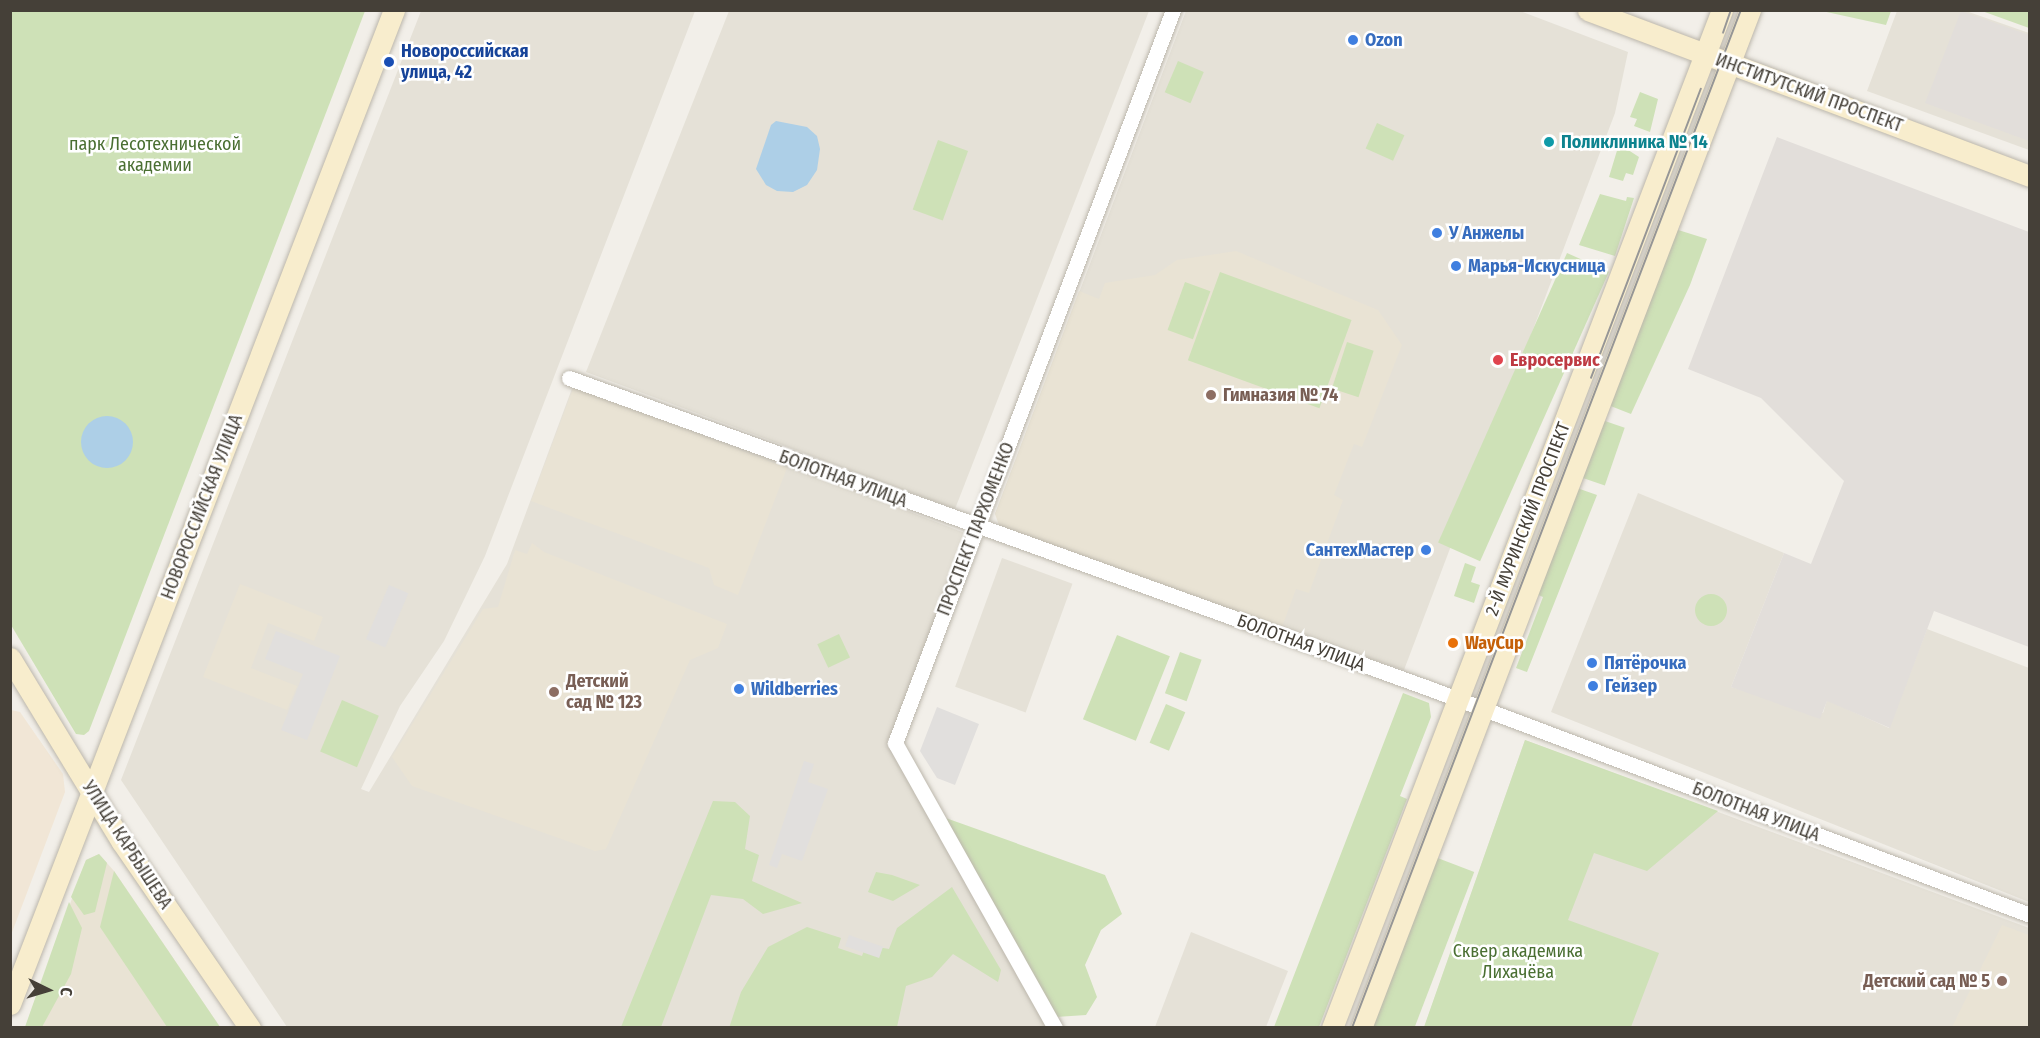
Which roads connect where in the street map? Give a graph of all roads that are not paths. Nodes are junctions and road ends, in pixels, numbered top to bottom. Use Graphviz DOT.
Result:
graph roads {
  1 [pos="394,10"];
  2 [pos="1173,10"];
  3 [pos="1588,10"];
  4 [pos="1722,10"];
  5 [pos="1750,10"];
  6 [pos="1705,55"];
  7 [pos="1730,65"];
  8 [pos="2030,176"];
  9 [pos="569,378"];
  10 [pos="978,528"];
  11 [pos="10,658"];
  12 [pos="1459,700"];
  13 [pos="1484,709"];
  14 [pos="93,792"];
  15 [pos="2030,915"];
  16 [pos="10,1004"];
  17 [pos="250,1028"];
  18 [pos="1055,1028"];
  19 [pos="1332,1028"];
  20 [pos="1361,1028"];
  1 -- 14 [label="main road, НОВОРОССИЙСКАЯ УЛИЦА"];
  2 -- 10 [label="street, ПРОСПЕКТ ПАРХОМЕНКО"];
  3 -- 6 [label="main road, ИНСТИТУТСКИЙ ПРОСПЕКТ"];
  4 -- 6 [label="main road, 2-Й МУРИНСКИЙ ПРОСПЕКТ"];
  5 -- 7 [label="main road, 2-Й МУРИНСКИЙ ПРОСПЕКТ"];
  6 -- 7 [label="main road, ИНСТИТУТСКИЙ ПРОСПЕКТ"];
  6 -- 12 [label="main road, 2-Й МУРИНСКИЙ ПРОСПЕКТ"];
  7 -- 8 [label="main road, ИНСТИТУТСКИЙ ПРОСПЕКТ"];
  7 -- 13 [label="main road, 2-Й МУРИНСКИЙ ПРОСПЕКТ"];
  9 -- 10 [label="street, БОЛОТНАЯ УЛИЦА"];
  10 -- 12 [label="street, БОЛОТНАЯ УЛИЦА"];
  10 -- 18 [label="street, ПРОСПЕКТ ПАРХОМЕНКО"];
  11 -- 14 [label="main road, УЛИЦА КАРБЫШЕВА"];
  12 -- 13 [label="street, БОЛОТНАЯ УЛИЦА"];
  12 -- 19 [label="main road, 2-Й МУРИНСКИЙ ПРОСПЕКТ"];
  13 -- 15 [label="street, БОЛОТНАЯ УЛИЦА"];
  13 -- 20 [label="main road, 2-Й МУРИНСКИЙ ПРОСПЕКТ"];
  14 -- 16 [label="main road, НОВОРОССИЙСКАЯ УЛИЦА"];
  14 -- 17 [label="main road, УЛИЦА КАРБЫШЕВА"];
}
